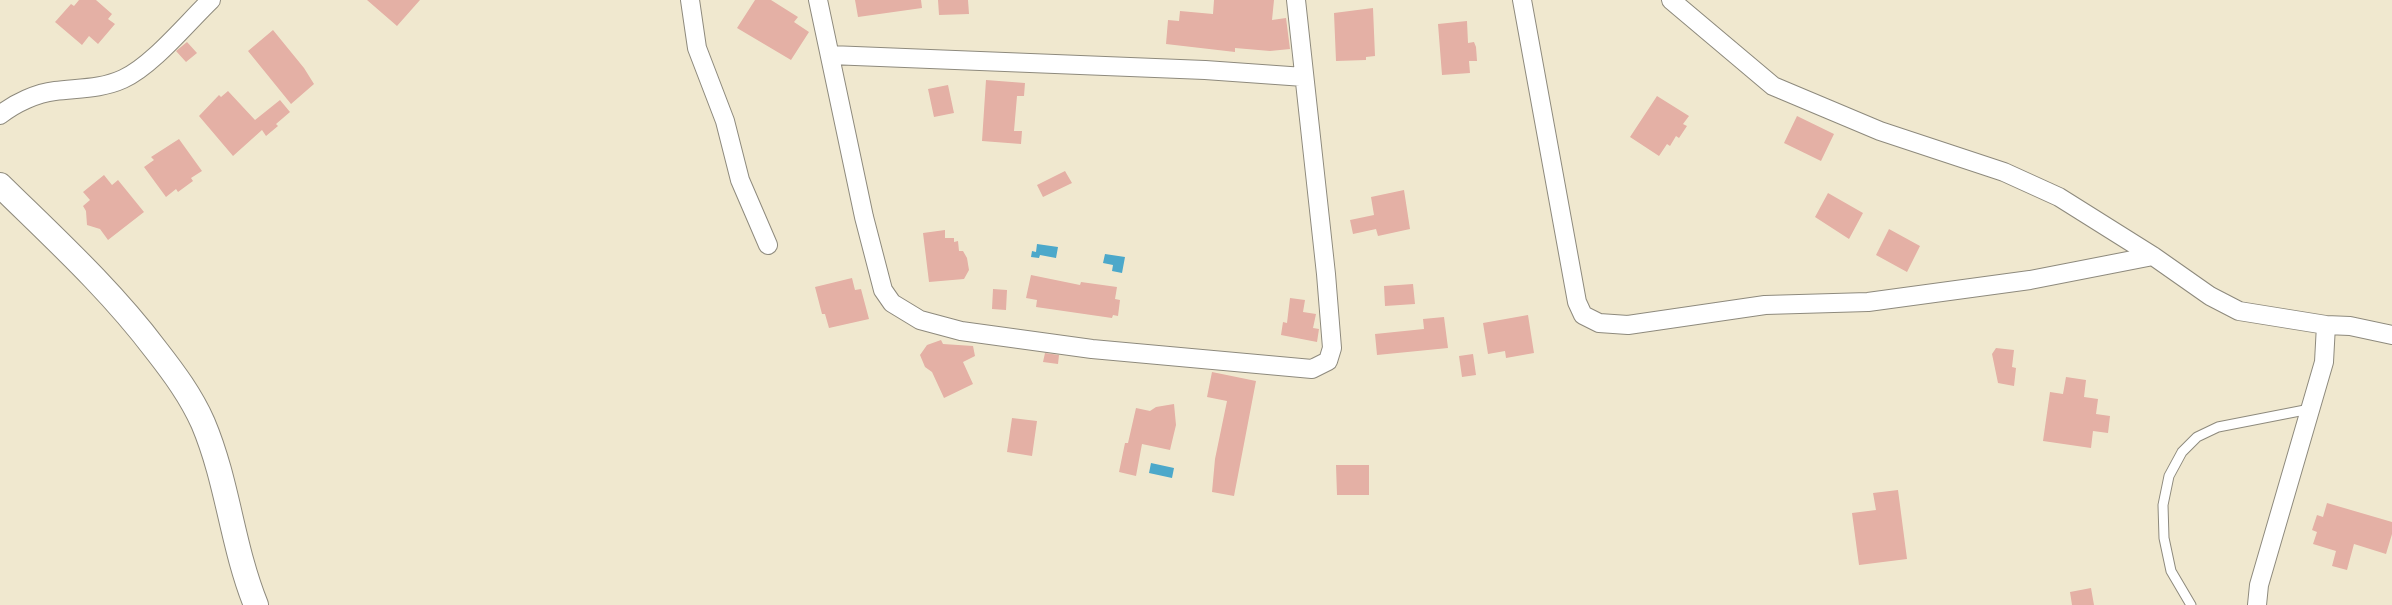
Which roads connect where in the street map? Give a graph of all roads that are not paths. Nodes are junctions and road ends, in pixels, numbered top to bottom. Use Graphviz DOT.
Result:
graph roads {
  1 [pos="211,0"];
  2 [pos="690,0"];
  3 [pos="818,0"];
  4 [pos="1296,0"];
  5 [pos="1522,0"];
  6 [pos="1671,0"];
  7 [pos="830,55"];
  8 [pos="1304,77"];
  9 [pos="0,115"];
  10 [pos="0,184"];
  11 [pos="768,245"];
  12 [pos="2153,256"];
  13 [pos="2326,325"];
  14 [pos="2392,335"];
  15 [pos="2310,409"];
  16 [pos="256,605"];
  17 [pos="2191,605"];
  18 [pos="2257,605"];
  1 -- 9 [label="street"];
  2 -- 11 [label="street"];
  3 -- 7 [label="street"];
  4 -- 8 [label="street"];
  5 -- 12 [label="street"];
  6 -- 12 [label="street"];
  7 -- 8 [label="street"];
  7 -- 8 [label="street"];
  10 -- 16 [label="street"];
  12 -- 13 [label="street"];
  13 -- 14 [label="street"];
  13 -- 15 [label="street"];
  15 -- 17 [label="lane"];
  15 -- 18 [label="street"];
}
